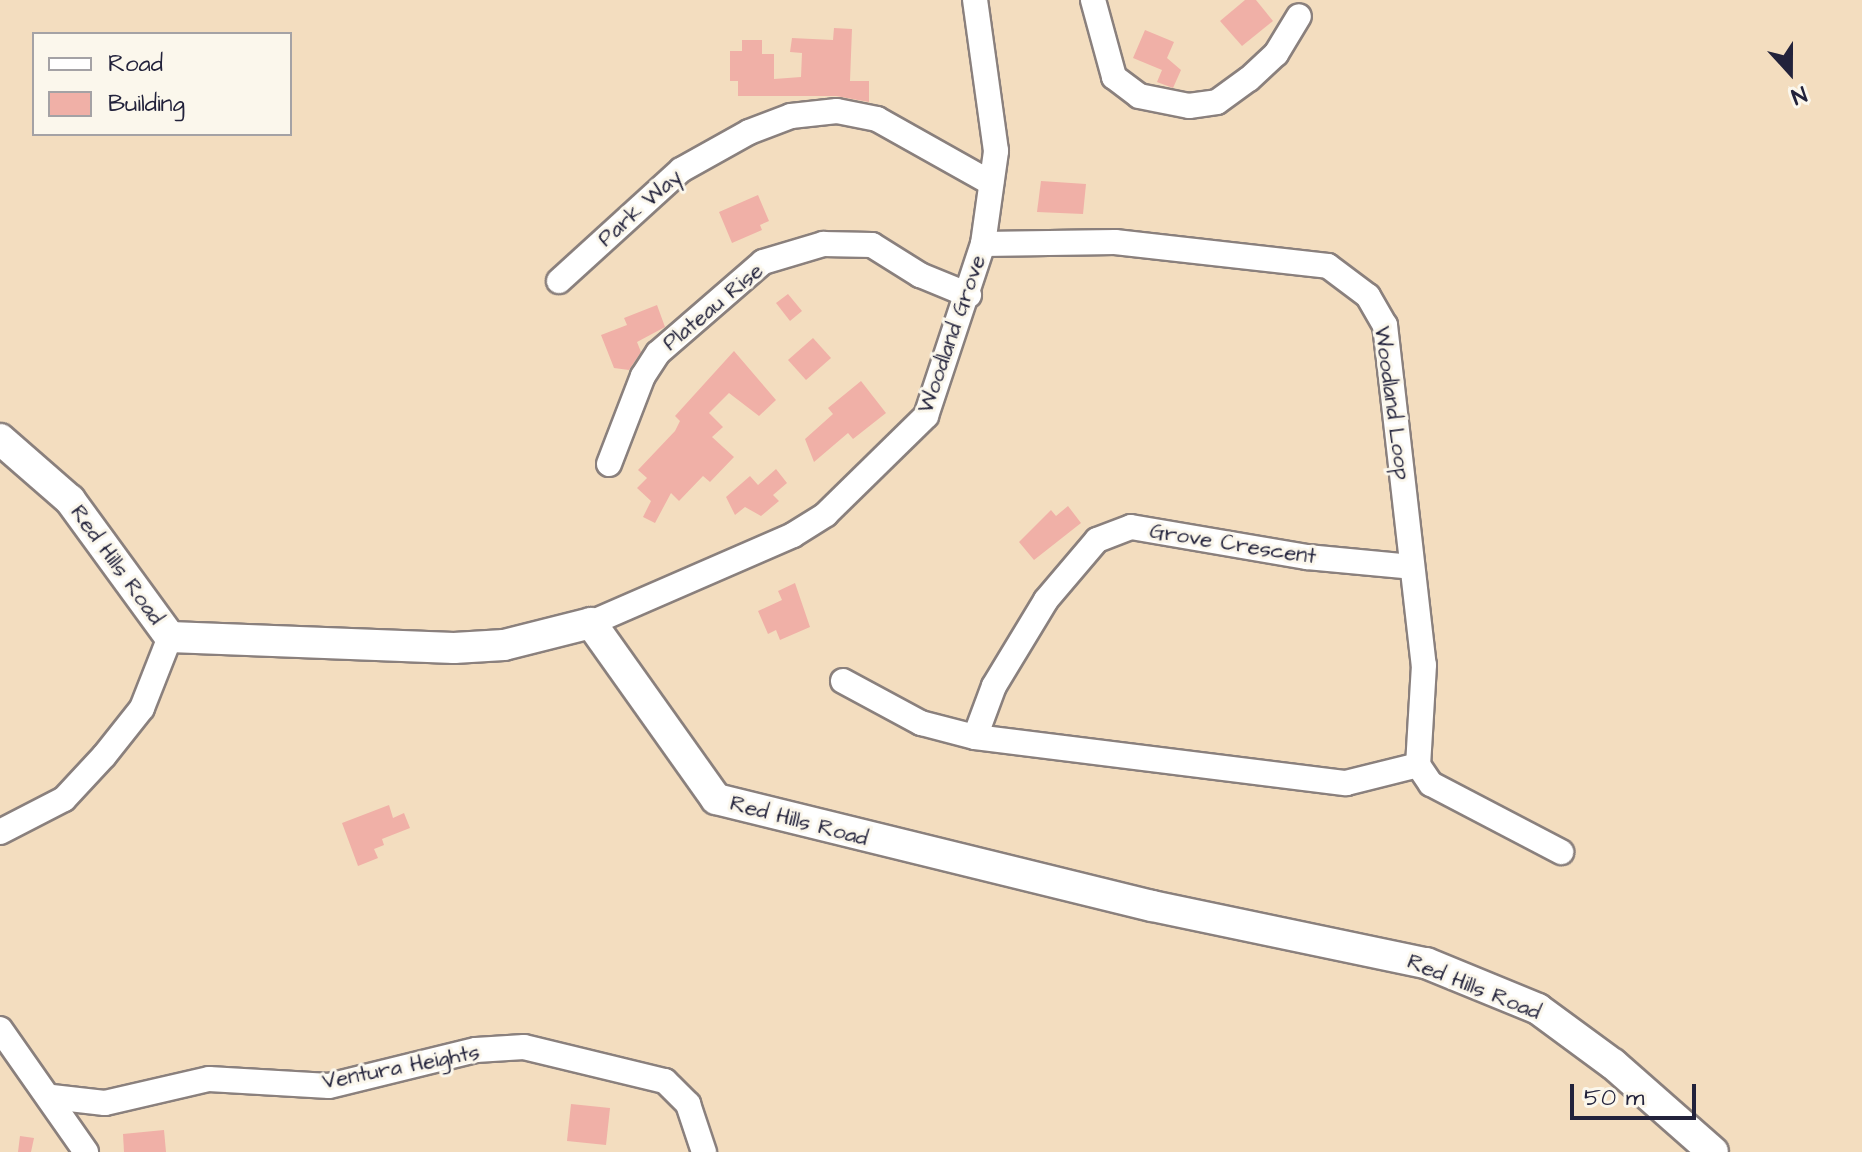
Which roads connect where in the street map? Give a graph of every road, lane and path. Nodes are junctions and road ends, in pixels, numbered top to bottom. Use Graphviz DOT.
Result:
graph roads {
  1 [pos="975,0"];
  2 [pos="1093,0"];
  3 [pos="1299,16"];
  4 [pos="991,183"];
  5 [pos="983,244"];
  6 [pos="559,281"];
  7 [pos="969,295"];
  8 [pos="0,439"];
  9 [pos="609,464"];
  10 [pos="1412,567"];
  11 [pos="591,623"];
  12 [pos="170,637"];
  13 [pos="843,681"];
  14 [pos="975,737"];
  15 [pos="1418,765"];
  16 [pos="0,832"];
  17 [pos="1561,852"];
  18 [pos="0,1029"];
  19 [pos="52,1097"];
  20 [pos="86,1152"];
  21 [pos="704,1152"];
  22 [pos="1713,1152"];
  1 -- 4 [label="street, Woodland Grove"];
  2 -- 3 [label="street"];
  4 -- 5 [label="street, Woodland Grove"];
  4 -- 6 [label="street, Park Way"];
  5 -- 7 [label="street, Woodland Grove"];
  5 -- 10 [label="street, Woodland Loop"];
  7 -- 9 [label="street, Plateau Rise"];
  7 -- 11 [label="street, Woodland Grove"];
  8 -- 12 [label="main road, Red Hills Road"];
  10 -- 14 [label="street, Grove Crescent"];
  10 -- 15 [label="street, Woodland Loop"];
  11 -- 12 [label="main road, Red Hills Road"];
  11 -- 22 [label="main road, Red Hills Road"];
  12 -- 16 [label="street"];
  13 -- 14 [label="street"];
  14 -- 15 [label="street"];
  15 -- 17 [label="street"];
  18 -- 19 [label="street"];
  19 -- 20 [label="street"];
  19 -- 21 [label="street, Ventura Heights"];
}
